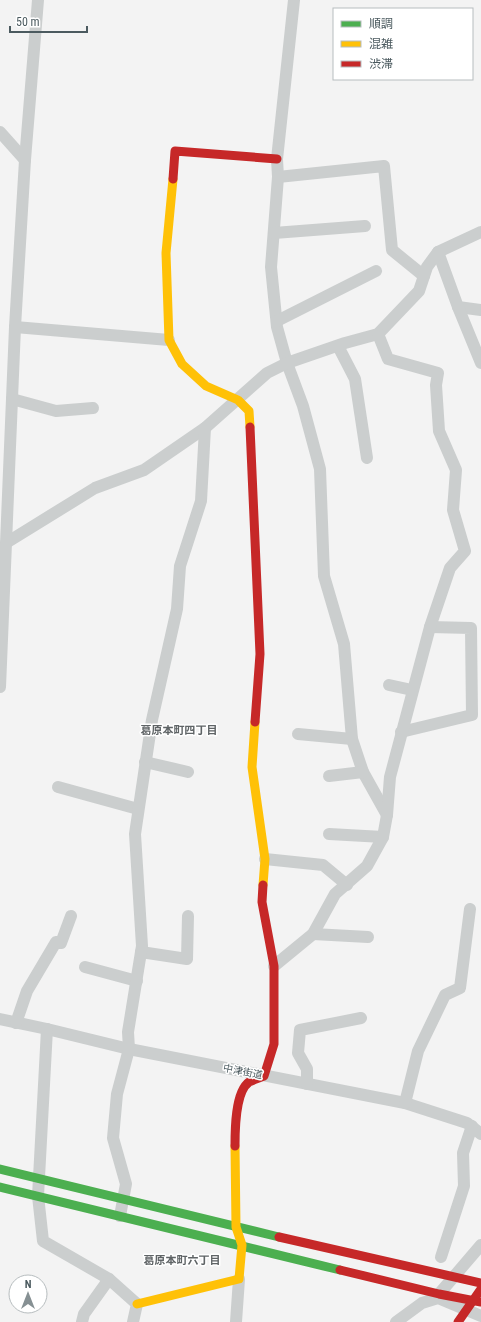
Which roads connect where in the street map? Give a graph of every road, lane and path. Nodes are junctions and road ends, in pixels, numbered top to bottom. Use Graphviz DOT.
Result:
graph roads {
  1 [pos="38,0"];
  2 [pos="294,0"];
  3 [pos="0,132"];
  4 [pos="277,159"];
  5 [pos="25,160"];
  6 [pos="278,177"];
  7 [pos="365,226"];
  8 [pos="274,232"];
  9 [pos="481,232"];
  10 [pos="438,252"];
  11 [pos="376,271"];
  12 [pos="424,276"];
  13 [pos="458,307"];
  14 [pos="481,310"];
  15 [pos="276,321"];
  16 [pos="14,326"];
  17 [pos="378,334"];
  18 [pos="169,340"];
  19 [pos="338,346"];
  20 [pos="481,363"];
  21 [pos="287,364"];
  22 [pos="12,399"];
  23 [pos="238,400"];
  24 [pos="93,408"];
  25 [pos="5,416"];
  26 [pos="205,428"];
  27 [pos="367,458"];
  28 [pos="5,473"];
  29 [pos="6,543"];
  30 [pos="2,576"];
  31 [pos="430,627"];
  32 [pos="389,685"];
  33 [pos="0,687"];
  34 [pos="412,690"];
  35 [pos="401,732"];
  36 [pos="298,734"];
  37 [pos="352,739"];
  38 [pos="145,762"];
  39 [pos="188,772"];
  40 [pos="363,772"];
  41 [pos="329,776"];
  42 [pos="58,787"];
  43 [pos="138,809"];
  44 [pos="387,815"];
  45 [pos="329,834"];
  46 [pos="383,837"];
  47 [pos="265,859"];
  48 [pos="347,885"];
  49 [pos="470,909"];
  50 [pos="71,916"];
  51 [pos="188,916"];
  52 [pos="313,934"];
  53 [pos="368,938"];
  54 [pos="141,952"];
  55 [pos="274,966"];
  56 [pos="85,967"];
  57 [pos="137,981"];
  58 [pos="361,1018"];
  59 [pos="0,1019"];
  60 [pos="16,1023"];
  61 [pos="47,1029"];
  62 [pos="129,1049"];
  63 [pos="264,1076"];
  64 [pos="307,1084"];
  65 [pos="405,1103"];
  66 [pos="476,1130"];
  67 [pos="0,1169"];
  68 [pos="39,1178"];
  69 [pos="0,1187"];
  70 [pos="38,1196"];
  71 [pos="124,1198"];
  72 [pos="120,1216"];
  73 [pos="236,1227"];
  74 [pos="242,1245"];
  75 [pos="481,1245"];
  76 [pos="441,1257"];
  77 [pos="452,1277"];
  78 [pos="239,1278"];
  79 [pos="109,1279"];
  80 [pos="481,1283"];
  81 [pos="481,1289"];
  82 [pos="438,1296"];
  83 [pos="481,1302"];
  84 [pos="137,1304"];
  85 [pos="481,1316"];
  86 [pos="82,1322"];
  87 [pos="133,1322"];
  88 [pos="236,1322"];
  89 [pos="396,1322"];
  90 [pos="458,1322"];
  1 -- 5 [label="street"];
  2 -- 4 [label="street"];
  3 -- 5 [label="street"];
  4 -- 6 [label="street"];
  4 -- 18 [label="main road"];
  5 -- 16 [label="street"];
  6 -- 8 [label="street"];
  6 -- 12 [label="street"];
  7 -- 8 [label="street"];
  8 -- 15 [label="street"];
  9 -- 10 [label="street"];
  10 -- 12 [label="street"];
  10 -- 13 [label="street"];
  11 -- 15 [label="street"];
  12 -- 17 [label="street"];
  13 -- 14 [label="street"];
  13 -- 20 [label="street"];
  15 -- 21 [label="street"];
  16 -- 18 [label="street"];
  16 -- 22 [label="street"];
  17 -- 19 [label="street"];
  17 -- 31 [label="street"];
  18 -- 23 [label="main road"];
  19 -- 21 [label="street"];
  19 -- 27 [label="street"];
  21 -- 23 [label="street"];
  21 -- 37 [label="street"];
  22 -- 24 [label="street"];
  22 -- 25 [label="street"];
  23 -- 26 [label="street"];
  23 -- 47 [label="main road"];
  25 -- 28 [label="street"];
  26 -- 29 [label="street"];
  26 -- 38 [label="street"];
  28 -- 29 [label="street"];
  29 -- 30 [label="street"];
  30 -- 33 [label="street"];
  31 -- 34 [label="street"];
  31 -- 35 [label="street"];
  32 -- 34 [label="street"];
  34 -- 35 [label="street"];
  35 -- 44 [label="street"];
  36 -- 37 [label="street"];
  37 -- 40 [label="street"];
  38 -- 39 [label="street"];
  38 -- 43 [label="street"];
  40 -- 41 [label="street"];
  40 -- 44 [label="street"];
  42 -- 43 [label="street"];
  43 -- 54 [label="street"];
  44 -- 46 [label="street"];
  45 -- 46 [label="street"];
  46 -- 48 [label="street"];
  47 -- 48 [label="street"];
  47 -- 55 [label="main road"];
  48 -- 52 [label="street"];
  49 -- 65 [label="street"];
  50 -- 60 [label="street"];
  51 -- 54 [label="street"];
  52 -- 53 [label="street"];
  52 -- 55 [label="street"];
  54 -- 57 [label="street"];
  55 -- 63 [label="main road"];
  56 -- 57 [label="street"];
  57 -- 62 [label="street"];
  58 -- 64 [label="street"];
  59 -- 60 [label="street, 中津街道"];
  60 -- 61 [label="street, 中津街道"];
  61 -- 62 [label="street, 中津街道"];
  61 -- 68 [label="street"];
  62 -- 63 [label="street, 中津街道"];
  62 -- 71 [label="street"];
  63 -- 64 [label="street, 中津街道"];
  63 -- 73 [label="main road"];
  64 -- 65 [label="street, 中津街道"];
  65 -- 66 [label="street, 中津街道"];
  66 -- 76 [label="street"];
  67 -- 68 [label="main road"];
  68 -- 70 [label="street"];
  68 -- 71 [label="main road"];
  69 -- 70 [label="main road"];
  70 -- 72 [label="main road"];
  70 -- 79 [label="street"];
  71 -- 72 [label="street"];
  71 -- 73 [label="main road"];
  72 -- 74 [label="main road"];
  73 -- 74 [label="main road"];
  73 -- 77 [label="main road"];
  74 -- 78 [label="main road"];
  74 -- 82 [label="main road"];
  75 -- 77 [label="street"];
  77 -- 80 [label="main road"];
  77 -- 82 [label="street"];
  78 -- 84 [label="main road"];
  78 -- 88 [label="street"];
  79 -- 84 [label="street"];
  79 -- 86 [label="street"];
  81 -- 90 [label="main road"];
  82 -- 83 [label="main road"];
  82 -- 85 [label="street"];
  82 -- 89 [label="street"];
  84 -- 87 [label="street"];
}
